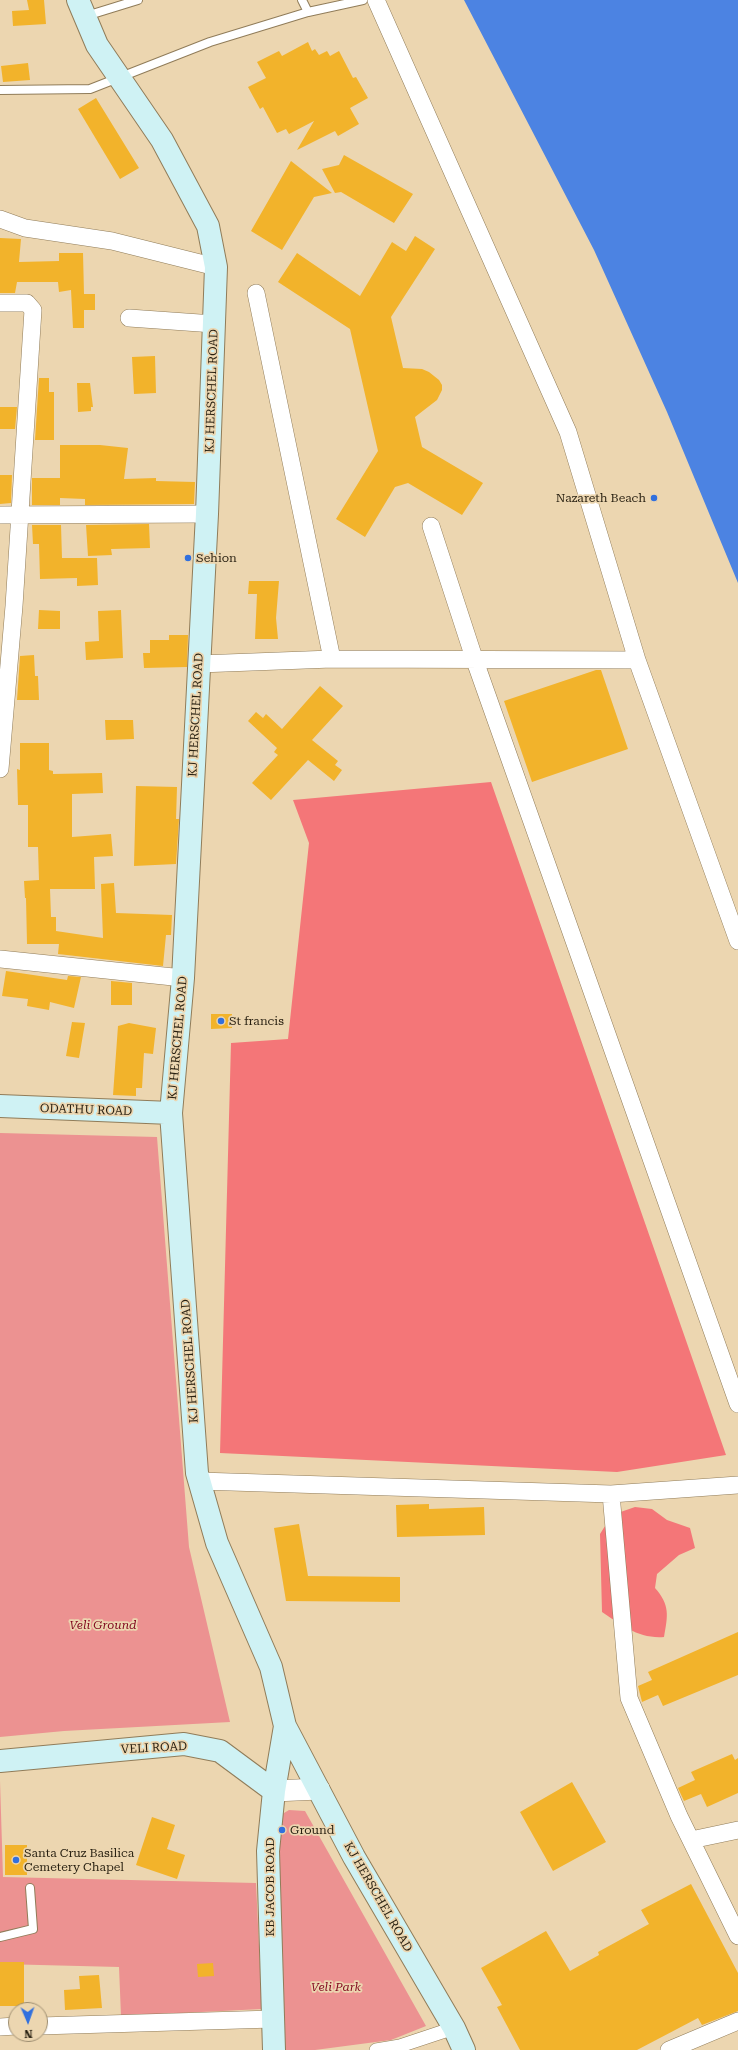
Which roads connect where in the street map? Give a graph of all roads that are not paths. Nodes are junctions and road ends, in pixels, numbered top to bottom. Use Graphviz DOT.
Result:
graph roads {
  1 [pos="138,0"];
  2 [pos="302,0"];
  3 [pos="363,0"];
  4 [pos="376,0"];
  5 [pos="82,8"];
  6 [pos="308,12"];
  7 [pos="117,77"];
  8 [pos="0,90"];
  9 [pos="0,219"];
  10 [pos="216,267"];
  11 [pos="256,293"];
  12 [pos="0,303"];
  13 [pos="129,318"];
  14 [pos="214,324"];
  15 [pos="207,514"];
  16 [pos="0,515"];
  17 [pos="20,515"];
  18 [pos="431,526"];
  19 [pos="332,659"];
  20 [pos="637,660"];
  21 [pos="475,661"];
  22 [pos="199,664"];
  23 [pos="4,668"];
  24 [pos="1,749"];
  25 [pos="0,769"];
  26 [pos="738,941"];
  27 [pos="0,959"];
  28 [pos="183,978"];
  29 [pos="0,1106"];
  30 [pos="171,1113"];
  31 [pos="738,1404"];
  32 [pos="199,1481"];
  33 [pos="738,1485"];
  34 [pos="611,1494"];
  35 [pos="285,1726"];
  36 [pos="0,1761"];
  37 [pos="319,1789"];
  38 [pos="274,1791"];
  39 [pos="738,1830"];
  40 [pos="691,1840"];
  41 [pos="30,1888"];
  42 [pos="738,1936"];
  43 [pos="0,1938"];
  44 [pos="273,2019"];
  45 [pos="738,2021"];
  46 [pos="48,2026"];
  47 [pos="454,2028"];
  48 [pos="274,2050"];
  49 [pos="376,2050"];
  50 [pos="464,2050"];
  51 [pos="669,2050"];
  1 -- 5 [label="lane"];
  2 -- 6 [label="lane"];
  3 -- 6 [label="lane"];
  4 -- 20 [label="street"];
  5 -- 7 [label="main road, KJ HERSCHEL ROAD"];
  6 -- 7 [label="lane"];
  7 -- 8 [label="lane"];
  7 -- 10 [label="main road, KJ HERSCHEL ROAD"];
  9 -- 10 [label="street"];
  10 -- 14 [label="main road, KJ HERSCHEL ROAD"];
  11 -- 19 [label="street"];
  12 -- 17 [label="street"];
  13 -- 14 [label="street"];
  14 -- 15 [label="main road, KJ HERSCHEL ROAD"];
  15 -- 17 [label="street"];
  15 -- 22 [label="main road, KJ HERSCHEL ROAD"];
  16 -- 17 [label="street"];
  17 -- 23 [label="street"];
  18 -- 21 [label="street"];
  19 -- 21 [label="street"];
  19 -- 22 [label="street"];
  20 -- 21 [label="street"];
  20 -- 26 [label="street"];
  21 -- 31 [label="street"];
  22 -- 28 [label="main road, KJ HERSCHEL ROAD"];
  23 -- 24 [label="street"];
  24 -- 25 [label="street"];
  27 -- 28 [label="street"];
  28 -- 30 [label="main road, KJ HERSCHEL ROAD"];
  29 -- 30 [label="main road, ODATHU ROAD"];
  30 -- 32 [label="main road, KJ HERSCHEL ROAD"];
  32 -- 34 [label="street"];
  32 -- 35 [label="main road, KJ HERSCHEL ROAD"];
  33 -- 34 [label="street"];
  34 -- 40 [label="street"];
  35 -- 37 [label="main road, KJ HERSCHEL ROAD"];
  35 -- 38 [label="main road, KB JACOB ROAD"];
  36 -- 38 [label="main road, VELI ROAD"];
  37 -- 38 [label="street"];
  37 -- 47 [label="main road, KJ HERSCHEL ROAD"];
  38 -- 44 [label="main road, KB JACOB ROAD"];
  39 -- 40 [label="street"];
  40 -- 42 [label="street"];
  41 -- 43 [label="lane"];
  44 -- 46 [label="street"];
  44 -- 48 [label="main road, KB JACOB ROAD"];
  45 -- 51 [label="street"];
  47 -- 49 [label="street"];
  47 -- 50 [label="main road, KJ HERSCHEL ROAD"];
}
